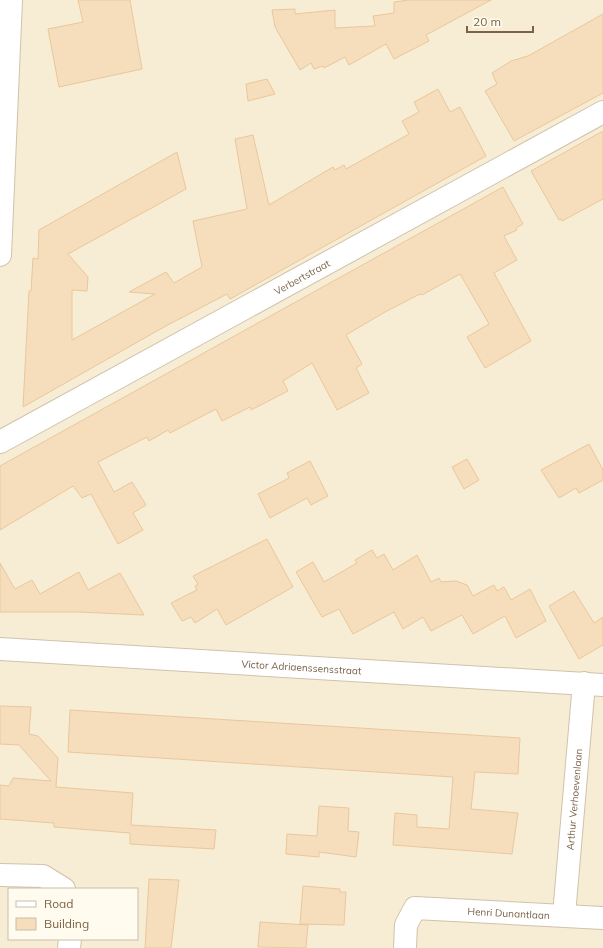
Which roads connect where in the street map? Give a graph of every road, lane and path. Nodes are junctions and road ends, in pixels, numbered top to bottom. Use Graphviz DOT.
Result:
graph roads {
  1 [pos="11,0"];
  2 [pos="4,55"];
  3 [pos="603,112"];
  4 [pos="0,255"];
  5 [pos="0,442"];
  6 [pos="0,649"];
  7 [pos="593,684"];
  8 [pos="0,875"];
  9 [pos="62,888"];
  10 [pos="564,915"];
  11 [pos="603,918"];
  12 [pos="406,948"];
  1 -- 2 [label="street"];
  2 -- 4 [label="street"];
  3 -- 5 [label="street, Verbertstraat"];
  6 -- 7 [label="street, Victor Adriaenssensstraat"];
  7 -- 10 [label="street, Arthur Verhoevenlaan"];
  8 -- 9 [label="street"];
  10 -- 11 [label="street, Henri Dunantlaan"];
  10 -- 12 [label="street, Henri Dunantlaan"];
}
